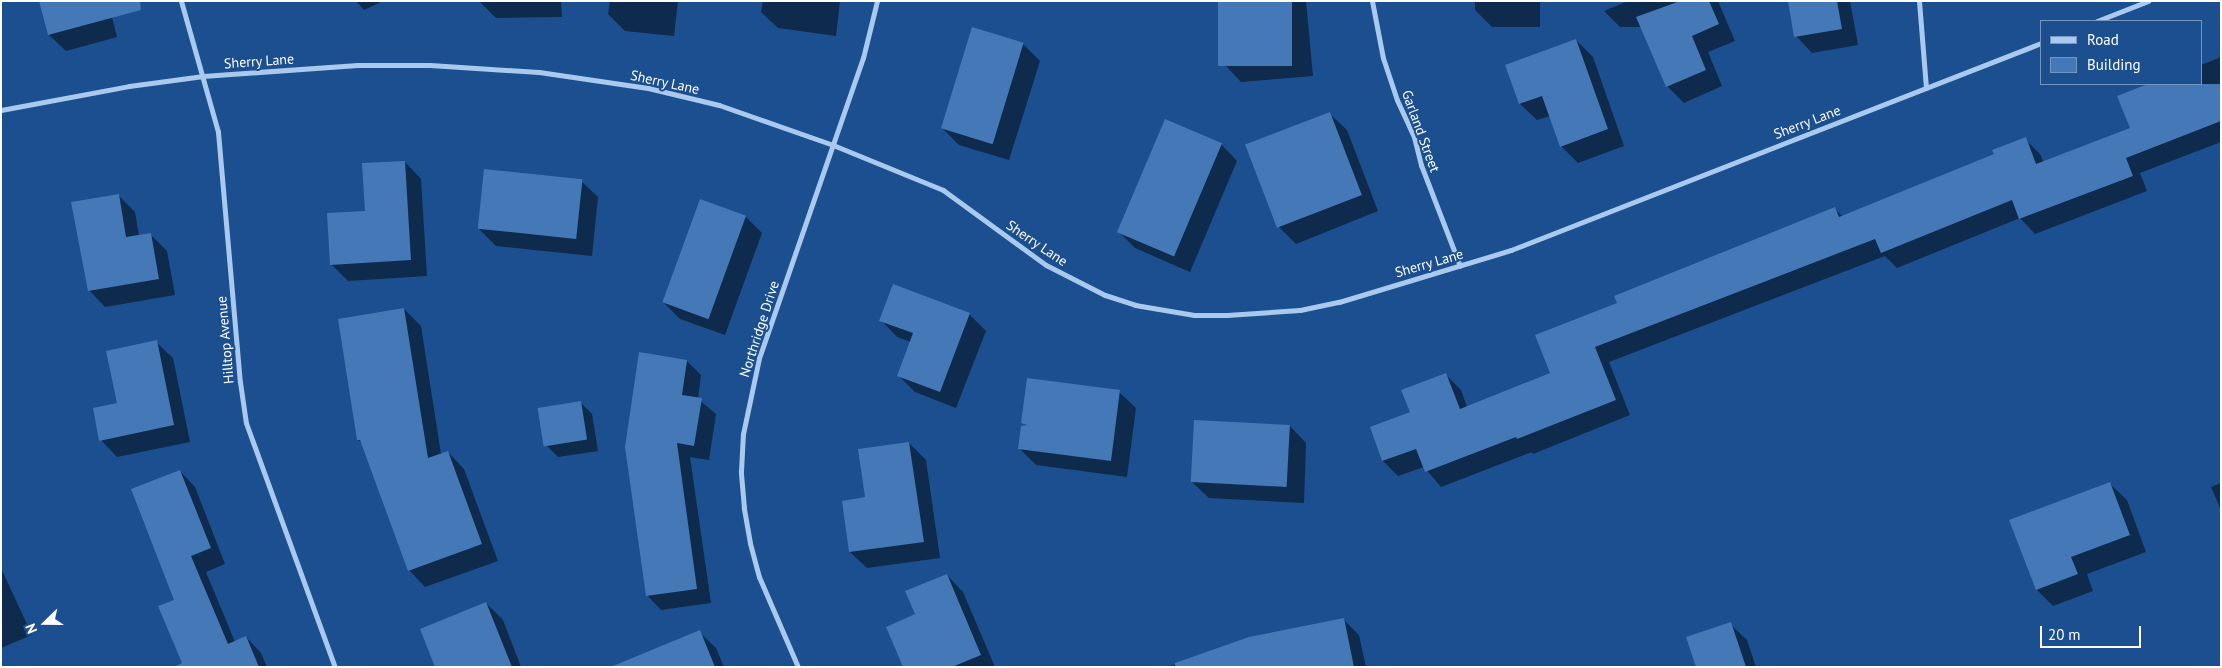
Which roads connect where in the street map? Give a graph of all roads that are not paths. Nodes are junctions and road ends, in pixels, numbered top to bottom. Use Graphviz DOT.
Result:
graph roads {
  1 [pos="181,1"];
  2 [pos="877,1"];
  3 [pos="1372,1"];
  4 [pos="1919,1"];
  5 [pos="2148,1"];
  6 [pos="2100,20"];
  7 [pos="2040,43"];
  8 [pos="203,76"];
  9 [pos="1926,88"];
  10 [pos="1,110"];
  11 [pos="833,145"];
  12 [pos="1460,266"];
  13 [pos="335,667"];
  14 [pos="798,667"];
  1 -- 8 [label="street, Hilltop Avenue"];
  2 -- 11 [label="street, Northridge Drive"];
  3 -- 12 [label="street, Garland Street"];
  4 -- 9 [label="street"];
  5 -- 6 [label="street"];
  7 -- 9 [label="street, Sherry Lane"];
  8 -- 10 [label="street, Sherry Lane"];
  8 -- 11 [label="street, Sherry Lane"];
  8 -- 13 [label="street, Hilltop Avenue"];
  9 -- 12 [label="street, Sherry Lane"];
  11 -- 12 [label="street, Sherry Lane"];
  11 -- 14 [label="street, Northridge Drive"];
}
